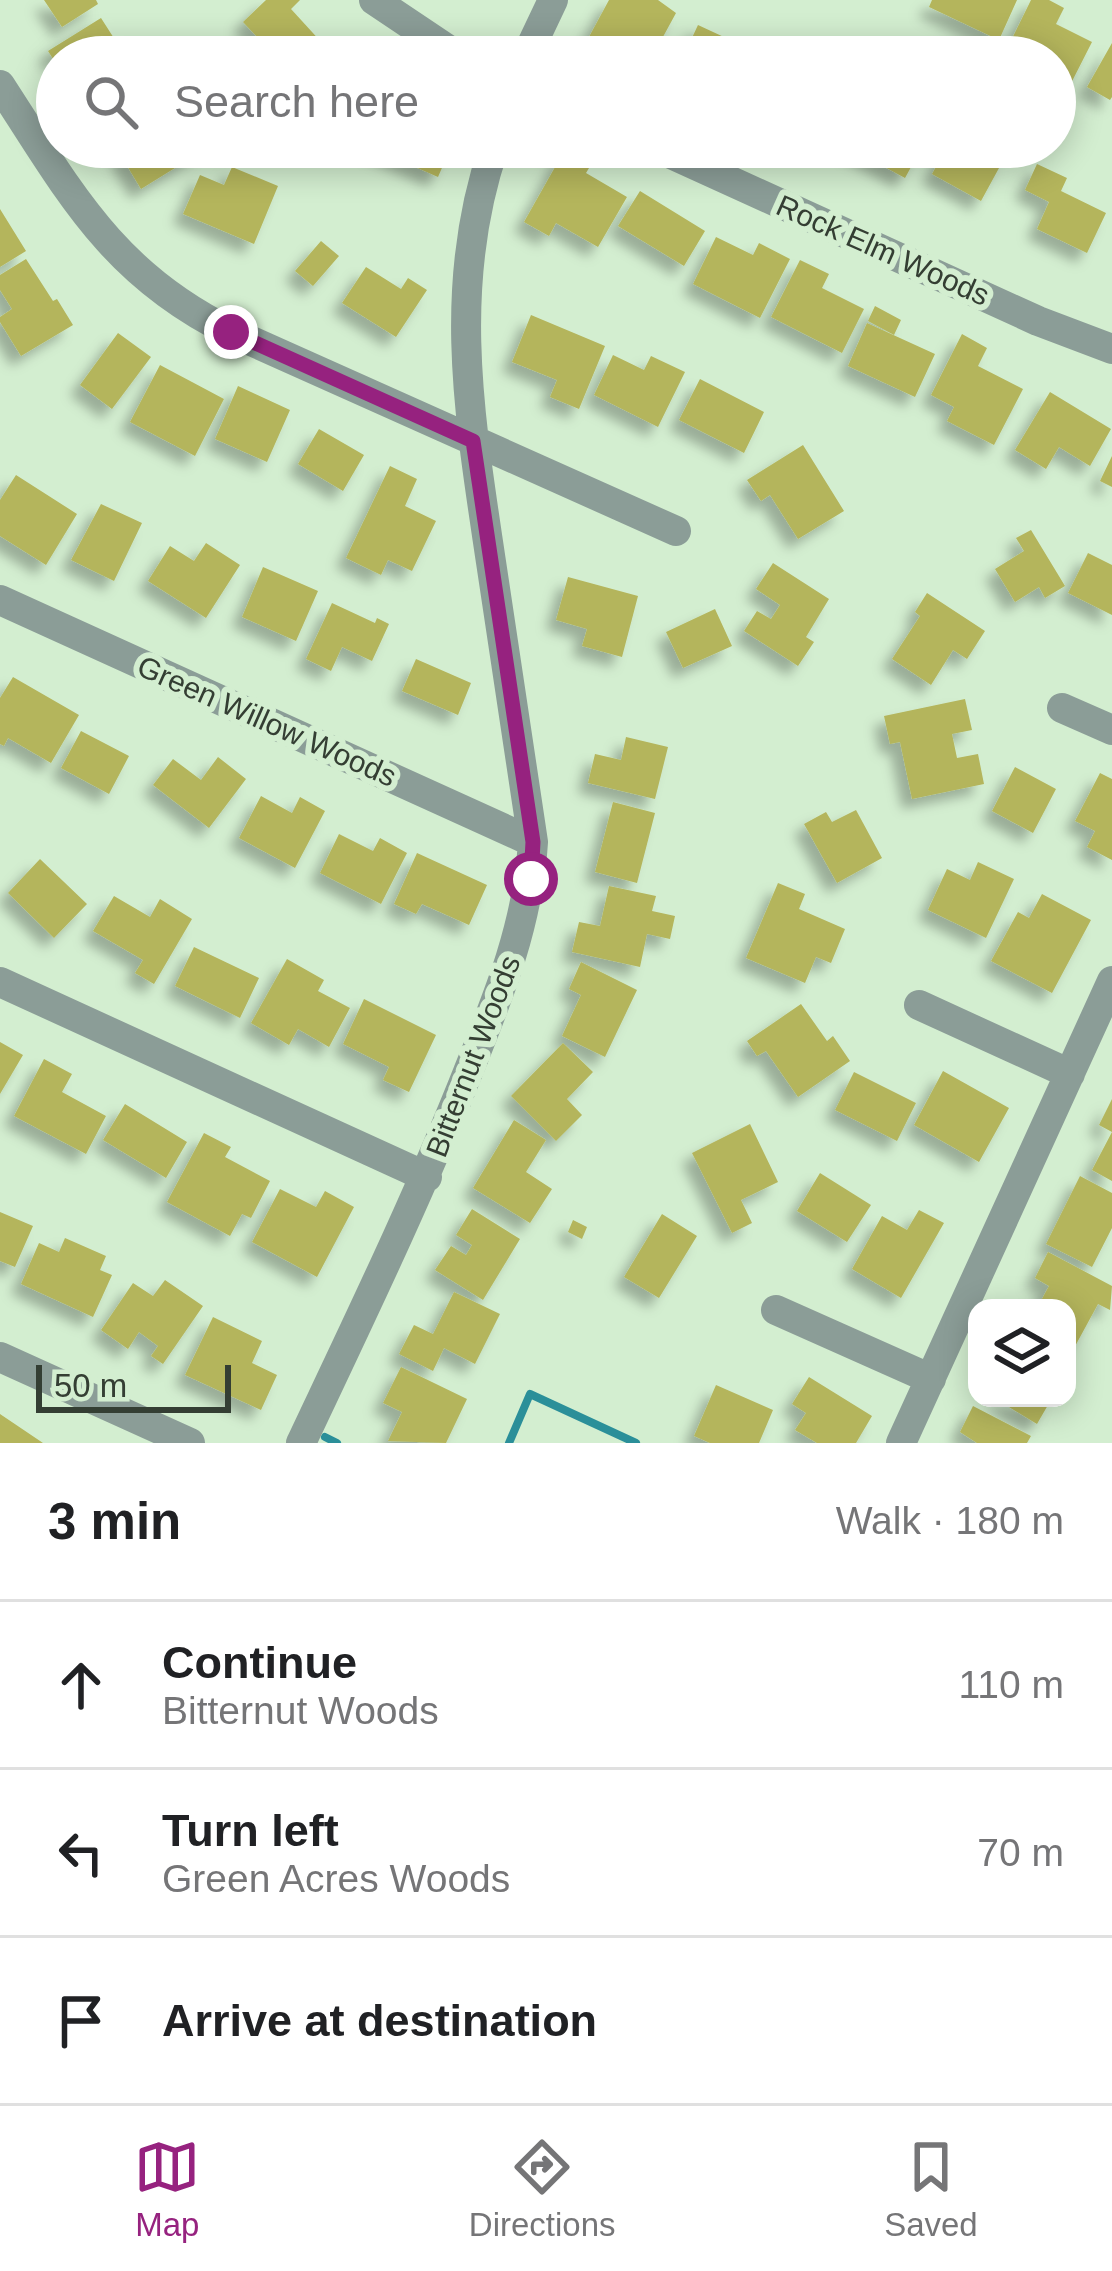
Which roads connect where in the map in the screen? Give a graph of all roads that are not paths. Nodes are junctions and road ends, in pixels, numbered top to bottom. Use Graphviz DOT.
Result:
graph roads {
  1 [pos="374,0"];
  2 [pos="553,0"];
  3 [pos="428,36"];
  4 [pos="536,36"];
  5 [pos="0,85"];
  6 [pos="36,140"];
  7 [pos="55,168"];
  8 [pos="488,168"];
  9 [pos="702,168"];
  10 [pos="1112,349"];
  11 [pos="473,441"];
  12 [pos="676,531"];
  13 [pos="0,600"];
  14 [pos="1062,708"];
  15 [pos="1112,730"];
  16 [pos="533,842"];
  17 [pos="1112,980"];
  18 [pos="0,982"];
  19 [pos="919,1005"];
  20 [pos="1070,1073"];
  21 [pos="427,1177"];
  22 [pos="776,1310"];
  23 [pos="0,1357"];
  24 [pos="931,1379"];
  25 [pos="190,1443"];
  26 [pos="301,1443"];
  27 [pos="902,1443"];
  1 -- 3 [label="street"];
  2 -- 4 [label="street"];
  5 -- 6 [label="street"];
  7 -- 11 [label="street"];
  8 -- 11 [label="street, Bitternut Woods"];
  9 -- 10 [label="street, Rock Elm Woods"];
  11 -- 12 [label="street"];
  11 -- 16 [label="street, Bitternut Woods"];
  13 -- 16 [label="street, Green Willow Woods"];
  14 -- 15 [label="street"];
  16 -- 21 [label="street, Bitternut Woods"];
  17 -- 20 [label="street"];
  18 -- 21 [label="street"];
  19 -- 20 [label="street"];
  20 -- 24 [label="street"];
  21 -- 26 [label="street, Bitternut Woods"];
  22 -- 24 [label="street"];
  23 -- 25 [label="street"];
  24 -- 27 [label="street"];
}
